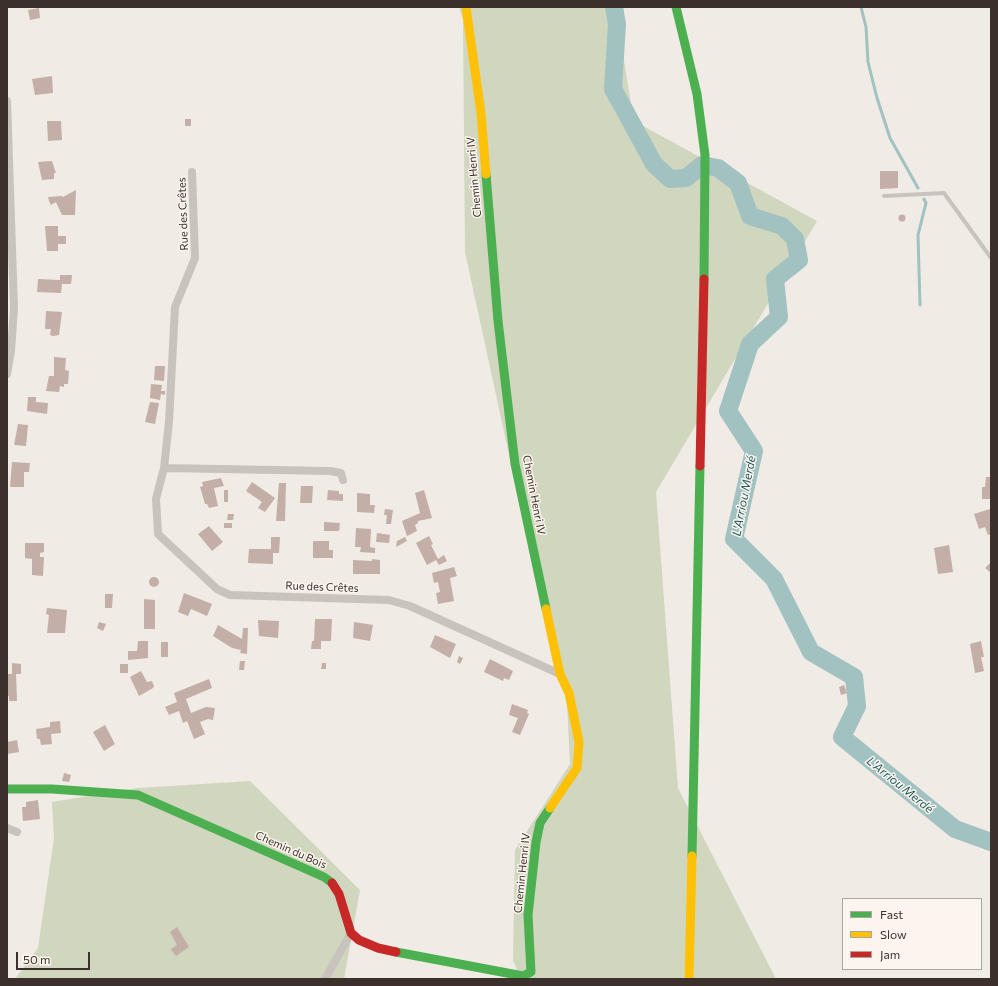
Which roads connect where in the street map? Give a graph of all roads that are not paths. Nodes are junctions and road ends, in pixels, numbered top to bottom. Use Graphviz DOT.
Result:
graph roads {
  1 [pos="466,7"];
  2 [pos="676,7"];
  3 [pos="7,101"];
  4 [pos="192,172"];
  5 [pos="884,196"];
  6 [pos="991,258"];
  7 [pos="7,374"];
  8 [pos="164,468"];
  9 [pos="343,480"];
  10 [pos="560,674"];
  11 [pos="694,684"];
  12 [pos="7,789"];
  13 [pos="7,828"];
  14 [pos="17,832"];
  15 [pos="351,933"];
  16 [pos="325,979"];
  17 [pos="682,979"];
  18 [pos="689,979"];
  1 -- 10 [label="street, Chemin Henri IV"];
  2 -- 11 [label="street"];
  3 -- 7 [label="street"];
  4 -- 8 [label="street, Rue des Crêtes"];
  5 -- 6 [label="lane"];
  8 -- 9 [label="street"];
  8 -- 10 [label="street, Rue des Crêtes"];
  10 -- 15 [label="street, Chemin Henri IV"];
  11 -- 17 [label="street"];
  11 -- 18 [label="street"];
  12 -- 15 [label="street, Chemin du Bois"];
  13 -- 14 [label="street"];
  15 -- 16 [label="street"];
}
